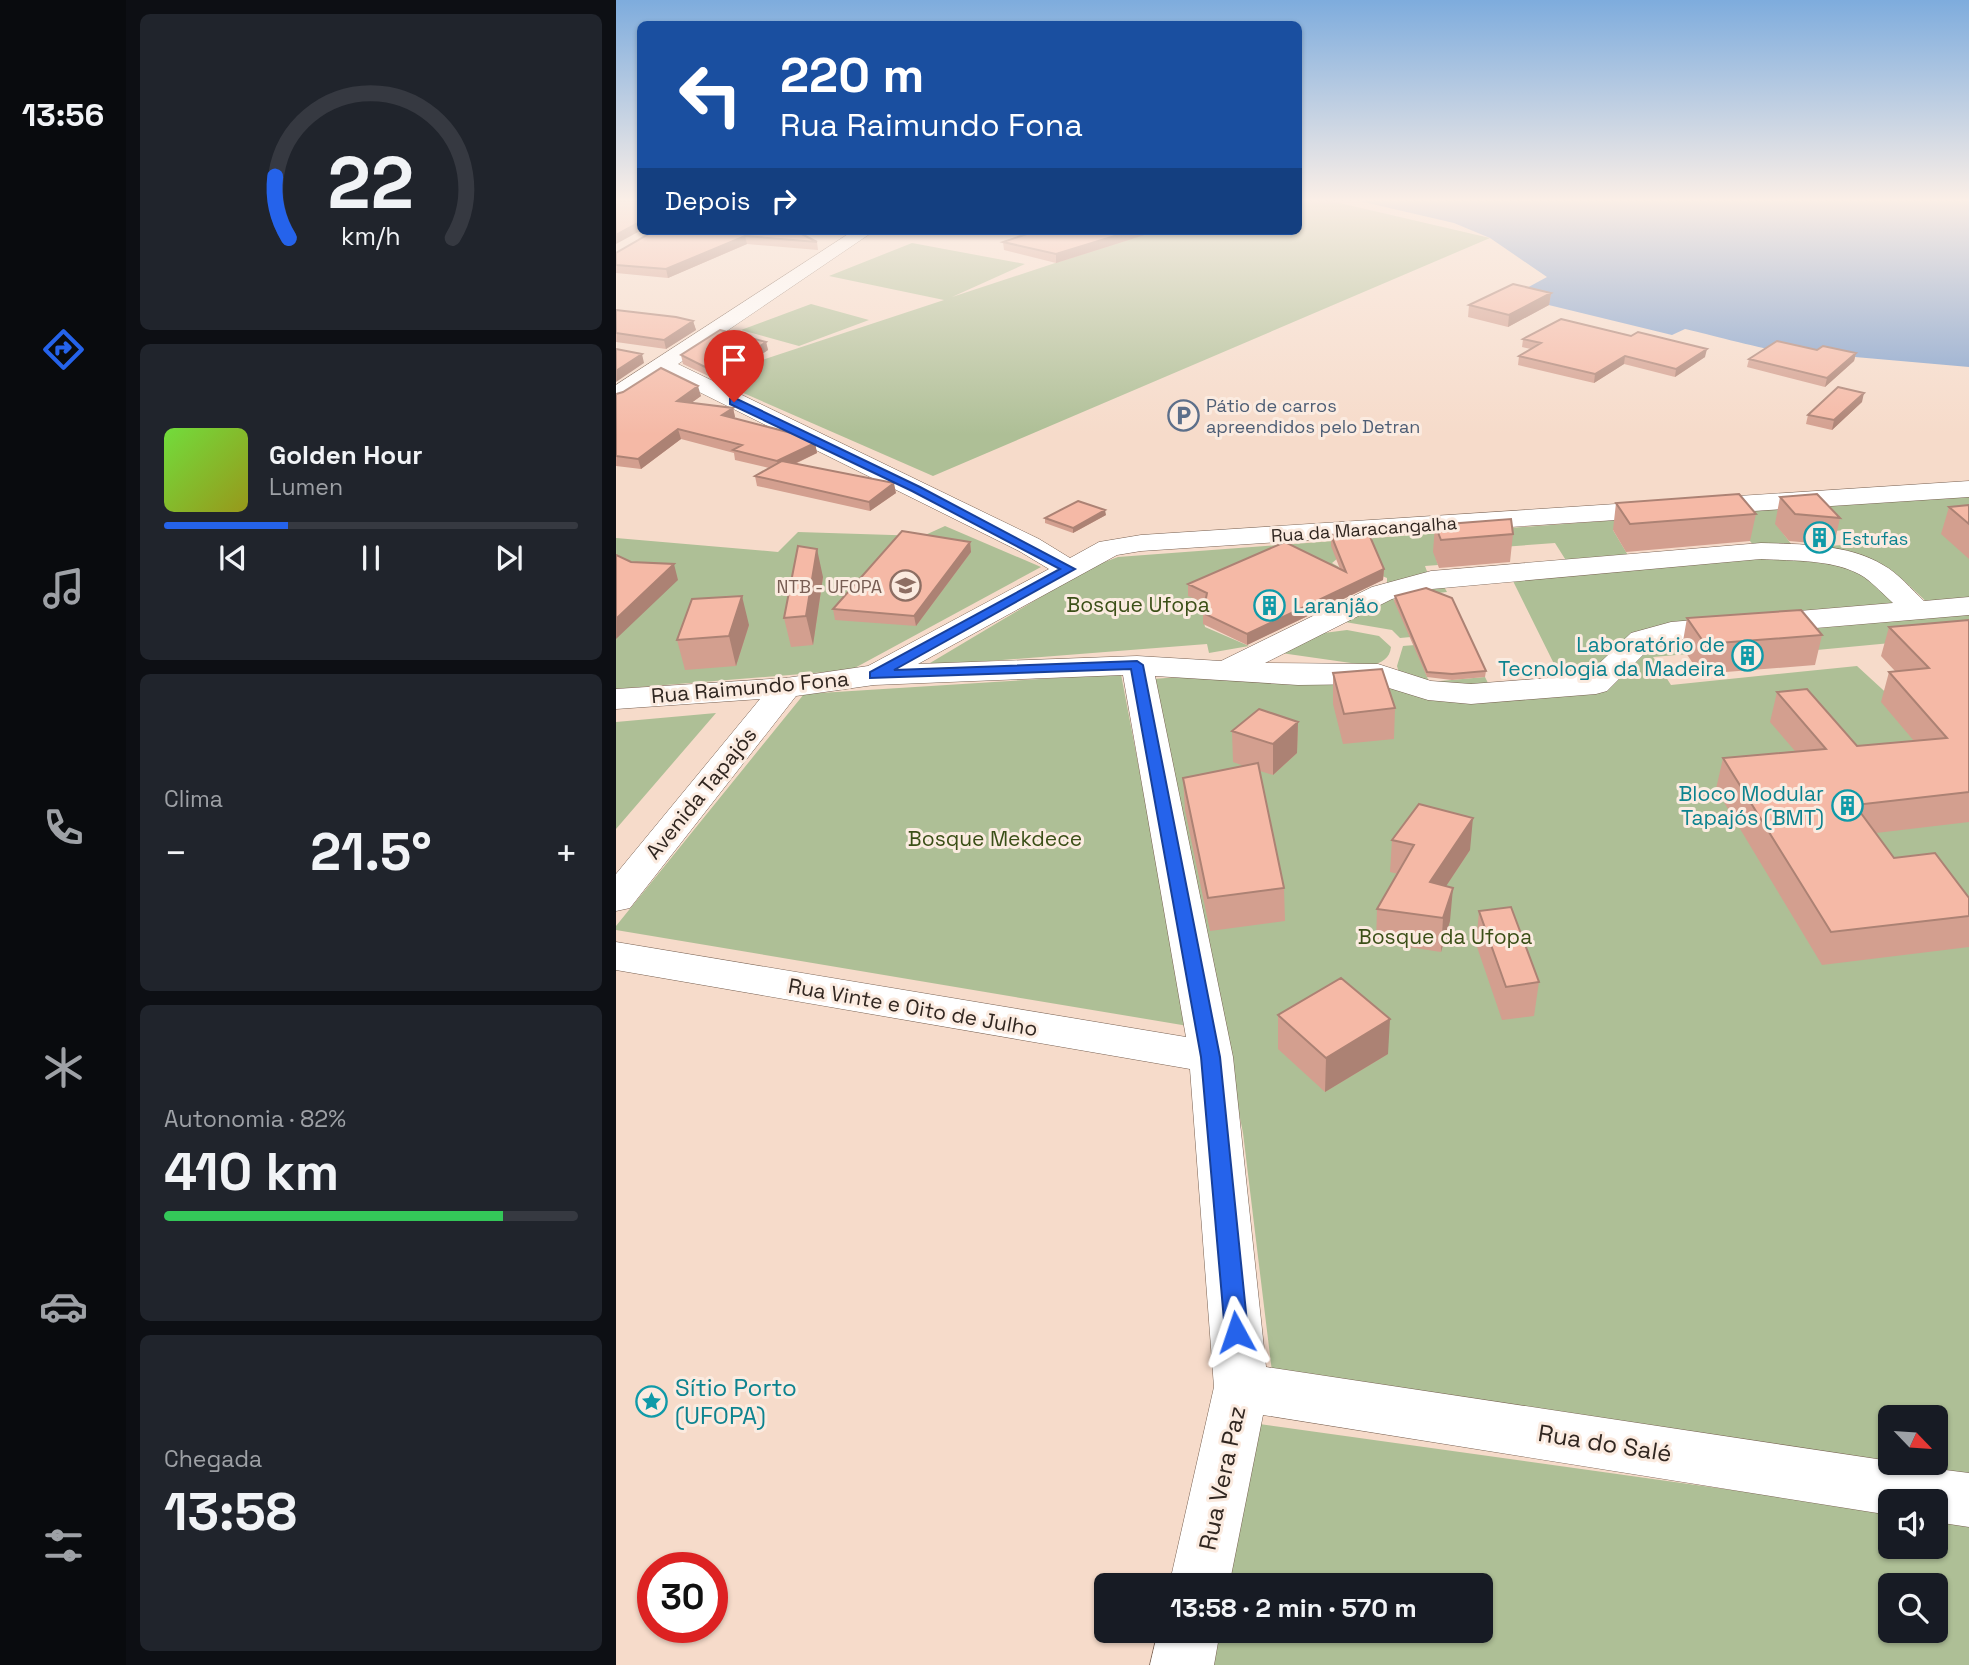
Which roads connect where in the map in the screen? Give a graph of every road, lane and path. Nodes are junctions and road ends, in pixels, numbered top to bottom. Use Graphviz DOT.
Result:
graph roads {
  1 [pos="788,279"];
  2 [pos="658,360"];
  3 [pos="616,395"];
  4 [pos="1969,489"];
  5 [pos="1069,569"];
  6 [pos="1969,606"];
  7 [pos="1918,611"];
  8 [pos="1137,665"];
  9 [pos="1227,670"];
  10 [pos="874,675"];
  11 [pos="786,688"];
  12 [pos="616,699"];
  13 [pos="616,899"];
  14 [pos="616,956"];
  15 [pos="1211,1057"];
  16 [pos="1241,1387"];
  17 [pos="1969,1500"];
  18 [pos="1202,1573"];
  19 [pos="1187,1643"];
  20 [pos="1182,1665"];
  1 -- 2 [label="street"];
  2 -- 3 [label="street"];
  2 -- 5 [label="street"];
  4 -- 5 [label="street, Rua da Maracangalha"];
  5 -- 10 [label="street, Rua da Maracangalha"];
  6 -- 7 [label="street, Rua Raimundo Fona"];
  7 -- 9 [label="street, Rua Raimundo Fona"];
  7 -- 9 [label="street"];
  8 -- 9 [label="street, Rua Raimundo Fona"];
  8 -- 10 [label="street, Rua Raimundo Fona"];
  8 -- 15 [label="street, Rua Vera Paz"];
  10 -- 11 [label="street, Rua Raimundo Fona"];
  11 -- 12 [label="street, Rua Raimundo Fona"];
  11 -- 13 [label="street, Avenida Tapajós"];
  14 -- 15 [label="street, Rua Vinte e Oito de Julho"];
  15 -- 16 [label="street, Rua Vera Paz"];
  16 -- 17 [label="street, Rua do Salé"];
  16 -- 18 [label="street, Rua Vera Paz"];
  19 -- 20 [label="street"];
}
